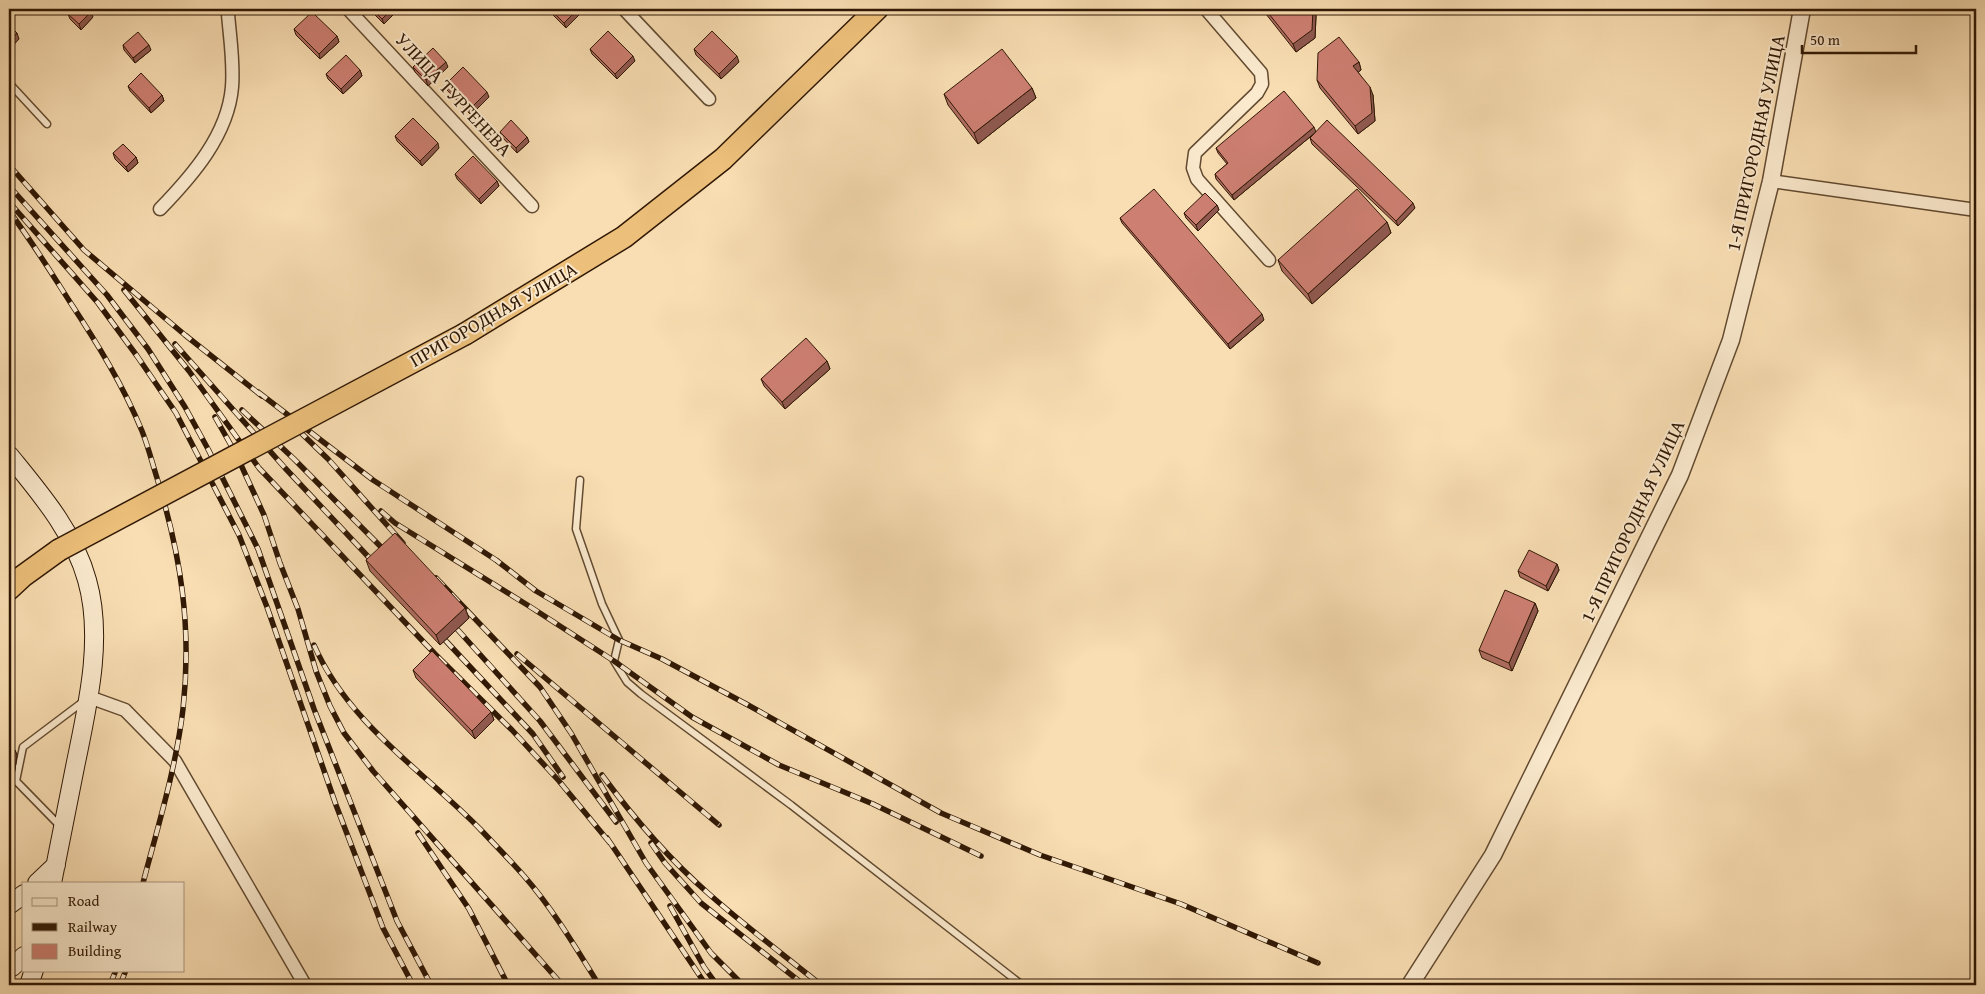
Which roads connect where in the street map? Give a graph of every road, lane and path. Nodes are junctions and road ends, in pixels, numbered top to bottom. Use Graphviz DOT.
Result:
graph roads {
  1 [pos="230,9"];
  2 [pos="348,9"];
  3 [pos="624,9"];
  4 [pos="877,9"];
  5 [pos="1206,9"];
  6 [pos="1802,9"];
  7 [pos="9,83"];
  8 [pos="710,99"];
  9 [pos="47,124"];
  10 [pos="1771,181"];
  11 [pos="532,206"];
  12 [pos="160,209"];
  13 [pos="1976,210"];
  14 [pos="1269,260"];
  15 [pos="9,455"];
  16 [pos="580,480"];
  17 [pos="9,589"];
  18 [pos="89,697"];
  19 [pos="63,828"];
  20 [pos="56,865"];
  21 [pos="38,882"];
  22 [pos="52,882"];
  23 [pos="22,895"];
  24 [pos="9,905"];
  25 [pos="22,958"];
  26 [pos="9,968"];
  27 [pos="33,972"];
  28 [pos="28,985"];
  29 [pos="305,985"];
  30 [pos="1022,985"];
  31 [pos="1410,985"];
  1 -- 12 [label="street"];
  2 -- 11 [label="street, УЛИЦА ТУРГЕНЕВА"];
  3 -- 8 [label="street"];
  4 -- 17 [label="highway, ПРИГОРОДНАЯ УЛИЦА, bridge"];
  5 -- 14 [label="street"];
  6 -- 10 [label="street, 1-Я ПРИГОРОДНАЯ УЛИЦА"];
  7 -- 9 [label="lane"];
  10 -- 13 [label="street"];
  10 -- 31 [label="street, 1-Я ПРИГОРОДНАЯ УЛИЦА"];
  15 -- 18 [label="main road"];
  16 -- 30 [label="lane"];
  18 -- 19 [label="main road"];
  18 -- 19 [label="lane"];
  18 -- 29 [label="street"];
  19 -- 20 [label="main road"];
  20 -- 21 [label="main road"];
  20 -- 22 [label="main road"];
  23 -- 24 [label="main road"];
  25 -- 26 [label="main road"];
  27 -- 28 [label="main road"];
}
